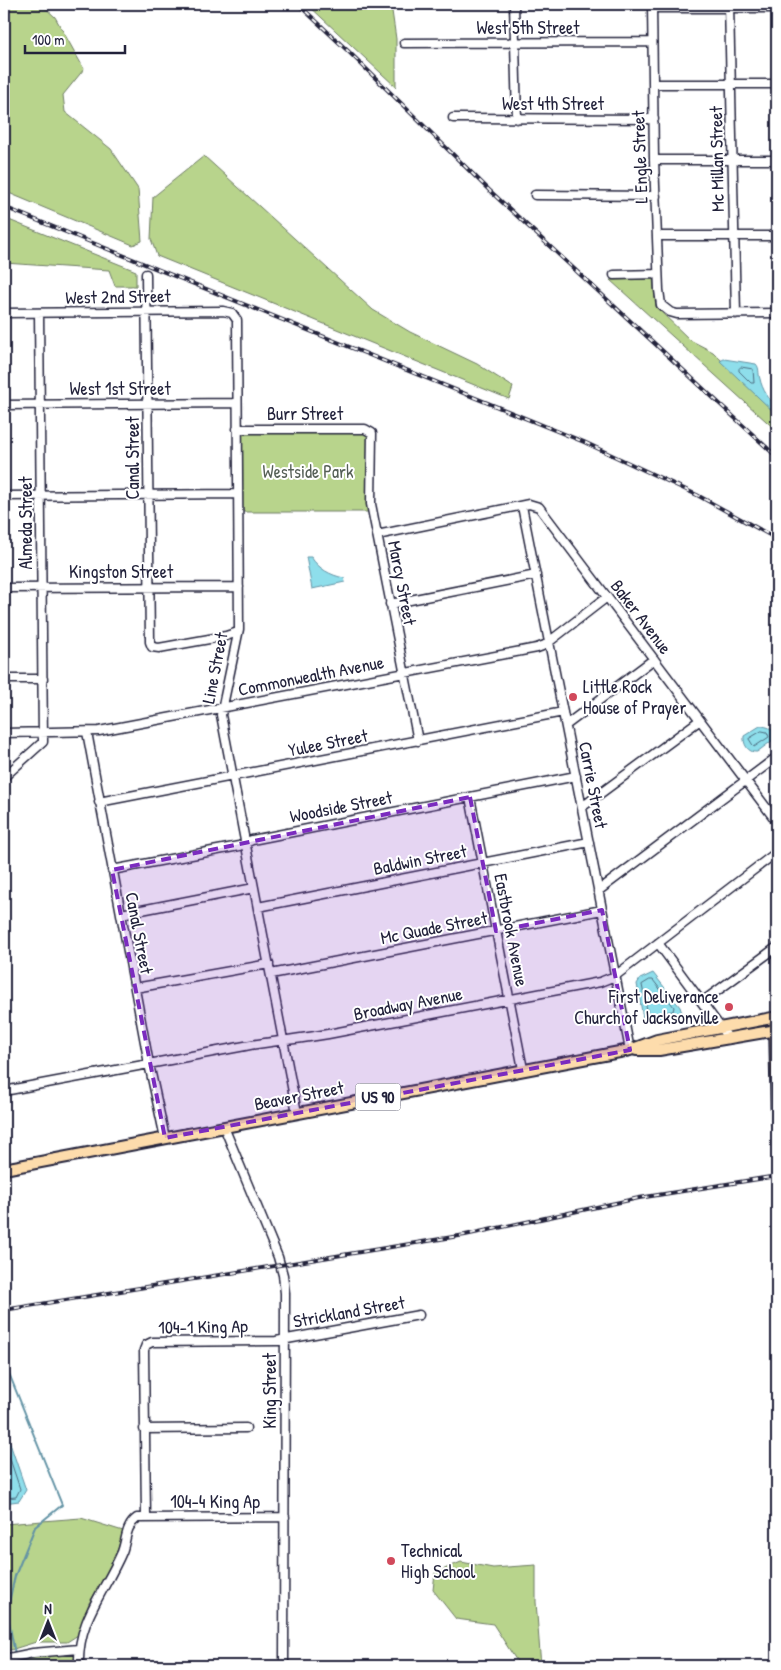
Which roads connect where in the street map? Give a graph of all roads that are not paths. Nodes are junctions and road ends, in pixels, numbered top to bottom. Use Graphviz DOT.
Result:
graph roads {
  1 [pos="514,4"];
  2 [pos="652,6"];
  3 [pos="729,6"];
  4 [pos="777,8"];
  5 [pos="652,42"];
  6 [pos="404,43"];
  7 [pos="514,43"];
  8 [pos="653,84"];
  9 [pos="731,84"];
  10 [pos="777,84"];
  11 [pos="453,118"];
  12 [pos="517,119"];
  13 [pos="654,119"];
  14 [pos="654,160"];
  15 [pos="732,160"];
  16 [pos="777,160"];
  17 [pos="535,195"];
  18 [pos="656,196"];
  19 [pos="657,236"];
  20 [pos="733,236"];
  21 [pos="777,236"];
  22 [pos="146,274"];
  23 [pos="614,274"];
  24 [pos="658,274"];
  25 [pos="146,312"];
  26 [pos="4,313"];
  27 [pos="39,313"];
  28 [pos="232,313"];
  29 [pos="777,313"];
  30 [pos="736,314"];
  31 [pos="237,403"];
  32 [pos="147,404"];
  33 [pos="4,405"];
  34 [pos="40,405"];
  35 [pos="237,429"];
  36 [pos="371,431"];
  37 [pos="238,494"];
  38 [pos="148,495"];
  39 [pos="4,496"];
  40 [pos="42,496"];
  41 [pos="522,506"];
  42 [pos="377,535"];
  43 [pos="536,576"];
  44 [pos="149,587"];
  45 [pos="239,587"];
  46 [pos="4,588"];
  47 [pos="42,588"];
  48 [pos="607,597"];
  49 [pos="390,604"];
  50 [pos="238,632"];
  51 [pos="549,642"];
  52 [pos="654,658"];
  53 [pos="404,673"];
  54 [pos="4,679"];
  55 [pos="43,679"];
  56 [pos="222,708"];
  57 [pos="563,712"];
  58 [pos="700,720"];
  59 [pos="566,725"];
  60 [pos="87,732"];
  61 [pos="4,733"];
  62 [pos="44,733"];
  63 [pos="418,741"];
  64 [pos="777,757"];
  65 [pos="233,776"];
  66 [pos="576,776"];
  67 [pos="4,777"];
  68 [pos="746,781"];
  69 [pos="470,797"];
  70 [pos="99,802"];
  71 [pos="582,807"];
  72 [pos="777,822"];
  73 [pos="589,842"];
  74 [pos="246,843"];
  75 [pos="777,852"];
  76 [pos="482,863"];
  77 [pos="112,870"];
  78 [pos="254,888"];
  79 [pos="598,891"];
  80 [pos="258,907"];
  81 [pos="602,910"];
  82 [pos="121,914"];
  83 [pos="496,931"];
  84 [pos="658,943"];
  85 [pos="777,947"];
  86 [pos="269,964"];
  87 [pos="271,974"];
  88 [pos="615,976"];
  89 [pos="135,988"];
  90 [pos="508,1000"];
  91 [pos="702,1002"];
  92 [pos="776,1017"];
  93 [pos="720,1028"];
  94 [pos="776,1030"];
  95 [pos="682,1035"];
  96 [pos="729,1039"];
  97 [pos="284,1041"];
  98 [pos="684,1046"];
  99 [pos="630,1050"];
  100 [pos="149,1064"];
  101 [pos="523,1069"];
  102 [pos="4,1091"];
  103 [pos="297,1113"];
  104 [pos="777,1122"];
  105 [pos="224,1127"];
  106 [pos="165,1138"];
  107 [pos="4,1169"];
  108 [pos="419,1315"];
  109 [pos="285,1338"];
  110 [pos="246,1428"];
  111 [pos="144,1429"];
  112 [pos="285,1517"];
  113 [pos="146,1518"];
  114 [pos="79,1650"];
  115 [pos="5,1659"];
  116 [pos="79,1666"];
  117 [pos="284,1666"];
  1 -- 7 [label="street"];
  2 -- 3 [label="street"];
  2 -- 5 [label="street, L Engle Street"];
  3 -- 4 [label="street"];
  3 -- 9 [label="street, Mc Millan Street"];
  5 -- 7 [label="street, West 5th Street"];
  5 -- 8 [label="street, L Engle Street"];
  6 -- 7 [label="street, West 5th Street"];
  7 -- 12 [label="street"];
  8 -- 9 [label="street"];
  8 -- 13 [label="street, L Engle Street"];
  9 -- 10 [label="street"];
  9 -- 15 [label="street, Mc Millan Street"];
  11 -- 12 [label="street, West 4th Street"];
  12 -- 13 [label="street, West 4th Street"];
  13 -- 14 [label="street, L Engle Street"];
  14 -- 15 [label="street"];
  14 -- 18 [label="street, L Engle Street"];
  15 -- 16 [label="street"];
  15 -- 20 [label="street, Mc Millan Street"];
  17 -- 18 [label="street"];
  18 -- 19 [label="street, L Engle Street"];
  19 -- 20 [label="street"];
  19 -- 24 [label="street, L Engle Street"];
  20 -- 21 [label="street"];
  20 -- 30 [label="street, Mc Millan Street"];
  22 -- 25 [label="street, Canal Street"];
  23 -- 24 [label="street"];
  24 -- 30 [label="street, L Engle Street"];
  25 -- 27 [label="street, West 2nd Street"];
  25 -- 28 [label="street, West 2nd Street"];
  25 -- 32 [label="street, Canal Street"];
  26 -- 27 [label="street, West 2nd Street"];
  27 -- 34 [label="street, Almeda Street"];
  28 -- 31 [label="street, Line Street"];
  29 -- 30 [label="street"];
  31 -- 32 [label="street, West 1st Street"];
  31 -- 35 [label="street, Line Street"];
  32 -- 34 [label="street, West 1st Street"];
  32 -- 38 [label="street, Canal Street"];
  33 -- 34 [label="street, West 1st Street"];
  34 -- 40 [label="street, Almeda Street"];
  35 -- 36 [label="street, Burr Street"];
  35 -- 37 [label="street, Line Street"];
  36 -- 42 [label="street, Marcy Street"];
  37 -- 38 [label="street"];
  37 -- 45 [label="street, Line Street"];
  38 -- 40 [label="street"];
  38 -- 44 [label="street, Canal Street"];
  39 -- 40 [label="street"];
  40 -- 47 [label="street, Almeda Street"];
  41 -- 42 [label="street"];
  41 -- 43 [label="street, Carrie Street"];
  41 -- 48 [label="street, Baker Avenue"];
  42 -- 49 [label="street, Marcy Street"];
  43 -- 49 [label="street"];
  43 -- 51 [label="street, Carrie Street"];
  44 -- 45 [label="street, Kingston Street"];
  44 -- 47 [label="street, Kingston Street"];
  44 -- 50 [label="street, Canal Street"];
  45 -- 50 [label="street, Line Street"];
  46 -- 47 [label="street, Kingston Street"];
  47 -- 55 [label="street, Almeda Street"];
  48 -- 51 [label="street, Commonwealth Avenue"];
  48 -- 52 [label="street, Baker Avenue"];
  49 -- 53 [label="street, Marcy Street"];
  50 -- 56 [label="street, Line Street"];
  51 -- 53 [label="street, Commonwealth Avenue"];
  51 -- 57 [label="street, Carrie Street"];
  52 -- 58 [label="street, Baker Avenue"];
  52 -- 59 [label="street"];
  53 -- 56 [label="street, Commonwealth Avenue"];
  53 -- 63 [label="street, Marcy Street"];
  54 -- 55 [label="street"];
  55 -- 62 [label="street, Almeda Street"];
  56 -- 60 [label="street, Commonwealth Avenue"];
  56 -- 65 [label="street, Line Street"];
  57 -- 59 [label="street, Carrie Street"];
  57 -- 63 [label="street, Yulee Street"];
  58 -- 68 [label="street, Baker Avenue"];
  58 -- 71 [label="street"];
  59 -- 66 [label="street, Carrie Street"];
  60 -- 62 [label="street, Commonwealth Avenue"];
  60 -- 70 [label="street, Canal Street"];
  61 -- 62 [label="street, Commonwealth Avenue"];
  62 -- 67 [label="street"];
  63 -- 65 [label="street, Yulee Street"];
  64 -- 68 [label="street"];
  65 -- 70 [label="street, Yulee Street"];
  65 -- 74 [label="street, Line Street"];
  66 -- 69 [label="street, Woodside Street"];
  66 -- 71 [label="street, Carrie Street"];
  68 -- 72 [label="street, Baker Avenue"];
  68 -- 79 [label="street"];
  69 -- 74 [label="street, Woodside Street"];
  69 -- 76 [label="street, Eastbrook Avenue"];
  70 -- 77 [label="street, Canal Street"];
  71 -- 73 [label="street, Carrie Street"];
  73 -- 76 [label="street, Baldwin Street"];
  73 -- 79 [label="street, Carrie Street"];
  74 -- 77 [label="street, Woodside Street"];
  74 -- 78 [label="street, Line Street"];
  75 -- 84 [label="street, Broadway Avenue"];
  76 -- 80 [label="street, Baldwin Street"];
  76 -- 83 [label="street, Eastbrook Avenue"];
  77 -- 82 [label="street, Canal Street"];
  78 -- 80 [label="street, Line Street"];
  78 -- 82 [label="street"];
  79 -- 81 [label="street, Carrie Street"];
  80 -- 86 [label="street, Line Street"];
  81 -- 83 [label="street, Mc Quade Street"];
  81 -- 88 [label="street, Carrie Street"];
  82 -- 89 [label="street, Canal Street"];
  83 -- 87 [label="street, Mc Quade Street"];
  83 -- 90 [label="street, Eastbrook Avenue"];
  84 -- 88 [label="street, Broadway Avenue"];
  84 -- 91 [label="street"];
  85 -- 91 [label="street"];
  86 -- 87 [label="street, Line Street"];
  86 -- 89 [label="street"];
  87 -- 97 [label="street, Line Street"];
  88 -- 90 [label="street, Broadway Avenue"];
  88 -- 99 [label="street, Carrie Street"];
  89 -- 100 [label="street, Canal Street"];
  90 -- 97 [label="street, Broadway Avenue"];
  90 -- 101 [label="street, Eastbrook Avenue"];
  91 -- 93 [label="street"];
  92 -- 93 [label="main road, Beaver Street / US 90"];
  92 -- 94 [label="main road"];
  93 -- 95 [label="main road, Beaver Street / US 90"];
  93 -- 96 [label="street"];
  94 -- 96 [label="main road, Beaver Street / US 90"];
  94 -- 104 [label="main road"];
  95 -- 98 [label="street"];
  95 -- 99 [label="main road, Beaver Street / US 90"];
  96 -- 98 [label="main road, Beaver Street / US 90"];
  97 -- 100 [label="street, Broadway Avenue"];
  97 -- 103 [label="street, Line Street"];
  98 -- 99 [label="main road, Beaver Street / US 90"];
  99 -- 101 [label="main road, Beaver Street / US 90"];
  100 -- 102 [label="street, Broadway Avenue"];
  100 -- 106 [label="street, Canal Street"];
  101 -- 103 [label="main road, Beaver Street / US 90"];
  103 -- 105 [label="main road, Beaver Street / US 90"];
  105 -- 106 [label="main road, Beaver Street / US 90"];
  105 -- 109 [label="street, King Street"];
  106 -- 107 [label="main road, Beaver Street / US 90"];
  108 -- 109 [label="street, Strickland Street"];
  109 -- 111 [label="street, 104-1 King Ap"];
  109 -- 112 [label="street, King Street"];
  110 -- 111 [label="street"];
  111 -- 113 [label="street"];
  112 -- 113 [label="street, 104-4 King Ap"];
  112 -- 117 [label="street, King Street"];
  113 -- 114 [label="street"];
  114 -- 115 [label="street"];
  114 -- 116 [label="street"];
}
